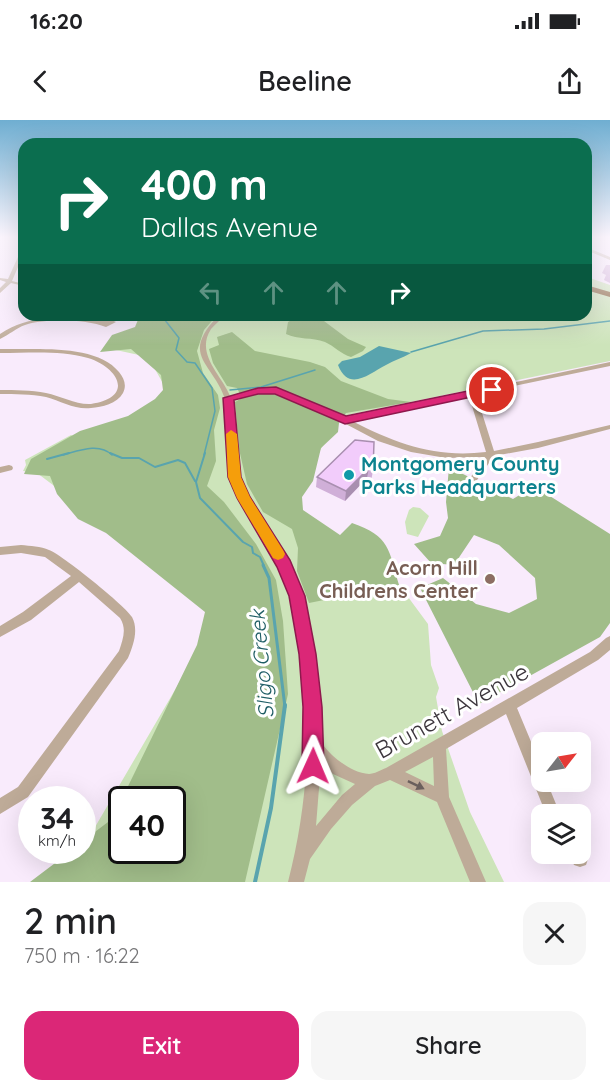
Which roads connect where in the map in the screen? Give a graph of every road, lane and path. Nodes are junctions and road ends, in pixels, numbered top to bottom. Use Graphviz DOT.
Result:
graph roads {
  1 [pos="12,274"];
  2 [pos="0,279"];
  3 [pos="9,281"];
  4 [pos="18,283"];
  5 [pos="592,284"];
  6 [pos="592,289"];
  7 [pos="610,290"];
  8 [pos="0,291"];
  9 [pos="610,295"];
  10 [pos="217,321"];
  11 [pos="99,322"];
  12 [pos="0,336"];
  13 [pos="0,351"];
  14 [pos="610,364"];
  15 [pos="0,392"];
  16 [pos="472,393"];
  17 [pos="229,398"];
  18 [pos="345,420"];
  19 [pos="610,427"];
  20 [pos="490,456"];
  21 [pos="474,478"];
  22 [pos="0,551"];
  23 [pos="79,576"];
  24 [pos="0,632"];
  25 [pos="610,642"];
  26 [pos="509,705"];
  27 [pos="314,744"];
  28 [pos="439,745"];
  29 [pos="390,773"];
  30 [pos="370,781"];
  31 [pos="442,797"];
  32 [pos="549,804"];
  33 [pos="0,807"];
  34 [pos="303,857"];
  35 [pos="296,882"];
  36 [pos="477,882"];
  1 -- 3 [label="street"];
  2 -- 3 [label="street"];
  3 -- 4 [label="street"];
  3 -- 8 [label="street"];
  5 -- 7 [label="highway"];
  6 -- 9 [label="highway"];
  10 -- 17 [label="street"];
  11 -- 12 [label="street"];
  13 -- 15 [label="street"];
  14 -- 16 [label="street"];
  16 -- 18 [label="street"];
  16 -- 20 [label="street"];
  17 -- 18 [label="street"];
  17 -- 27 [label="street"];
  18 -- 20 [label="street"];
  19 -- 20 [label="street"];
  20 -- 21 [label="street"];
  22 -- 23 [label="street"];
  23 -- 24 [label="street"];
  23 -- 33 [label="street"];
  25 -- 26 [label="street, Brunett Avenue"];
  26 -- 28 [label="street, Brunett Avenue"];
  26 -- 32 [label="street"];
  27 -- 30 [label="street"];
  27 -- 34 [label="street"];
  28 -- 29 [label="street, Brunett Avenue"];
  28 -- 31 [label="street"];
  29 -- 30 [label="street, Brunett Avenue"];
  29 -- 31 [label="street, one-way"];
  30 -- 34 [label="street, Brunett Avenue"];
  31 -- 36 [label="street"];
  34 -- 35 [label="street"];
}
